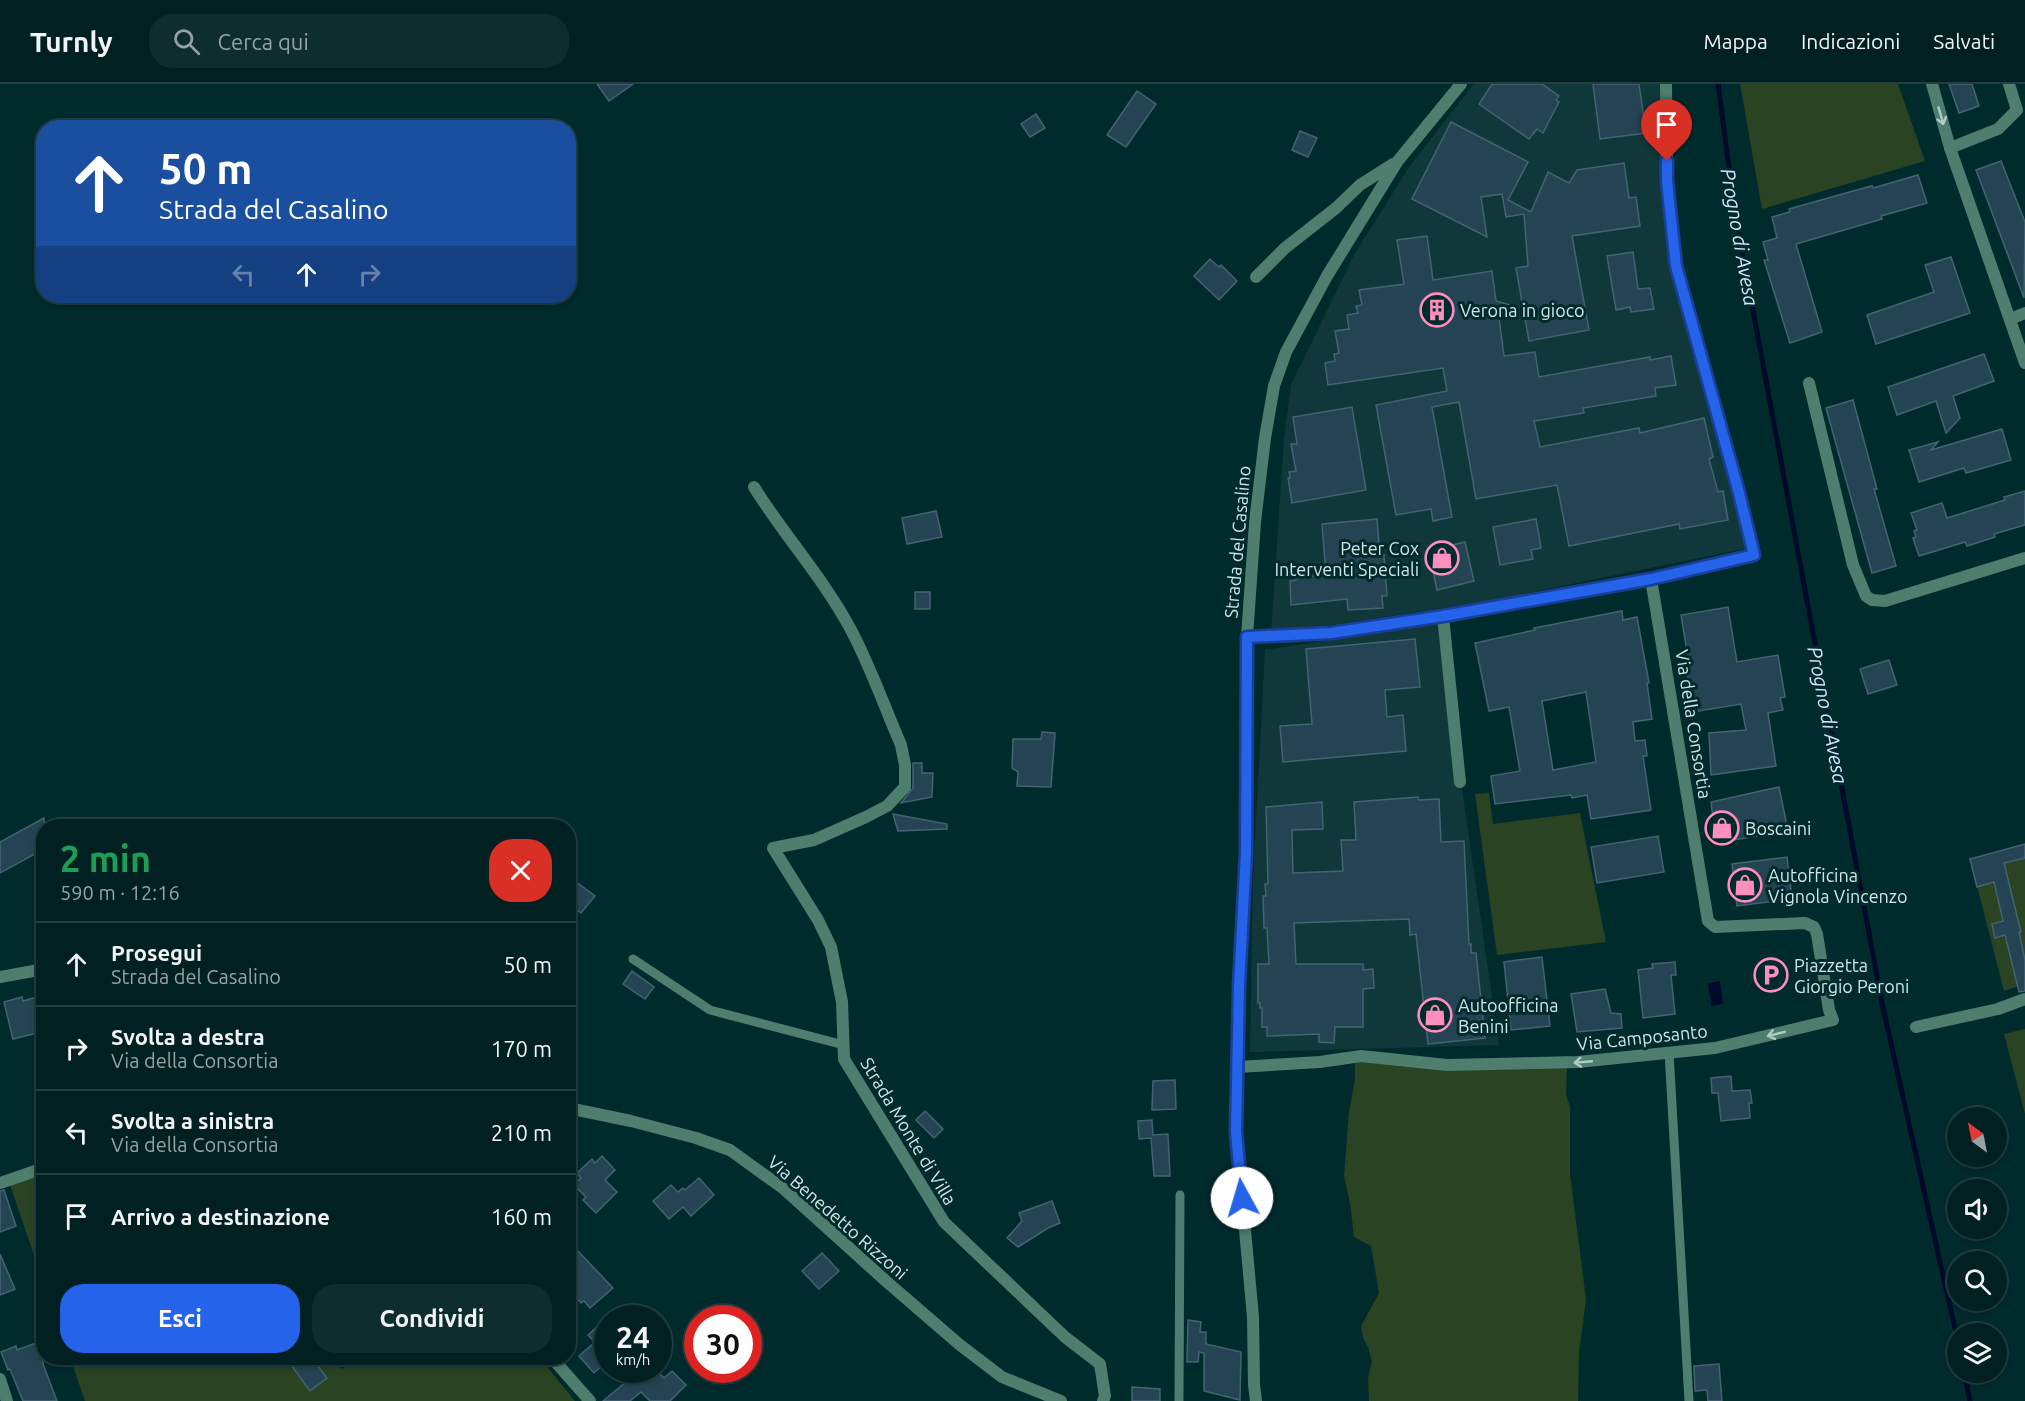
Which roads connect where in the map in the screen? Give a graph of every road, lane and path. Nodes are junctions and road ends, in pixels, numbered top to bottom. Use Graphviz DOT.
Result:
graph roads {
  1 [pos="1461,84"];
  2 [pos="1666,84"];
  3 [pos="1932,84"];
  4 [pos="2009,84"];
  5 [pos="1950,148"];
  6 [pos="1396,162"];
  7 [pos="1256,277"];
  8 [pos="2025,313"];
  9 [pos="2010,319"];
  10 [pos="2025,363"];
  11 [pos="1809,383"];
  12 [pos="754,487"];
  13 [pos="2025,558"];
  14 [pos="1651,579"];
  15 [pos="1443,616"];
  16 [pos="1247,637"];
  17 [pos="1460,782"];
  18 [pos="633,959"];
  19 [pos="36,970"];
  20 [pos="0,976"];
  21 [pos="2025,999"];
  22 [pos="1833,1020"];
  23 [pos="1916,1027"];
  24 [pos="844,1045"];
  25 [pos="1669,1052"];
  26 [pos="1237,1067"];
  27 [pos="576,1110"];
  28 [pos="36,1171"];
  29 [pos="0,1183"];
  30 [pos="1180,1195"];
  31 [pos="558,1365"];
  32 [pos="0,1380"];
  33 [pos="7,1401"];
  34 [pos="590,1401"];
  35 [pos="1061,1401"];
  36 [pos="1103,1401"];
  37 [pos="1179,1401"];
  38 [pos="1255,1401"];
  39 [pos="1689,1401"];
  1 -- 6 [label="street, Strada del Casalino"];
  2 -- 14 [label="street"];
  3 -- 5 [label="street, one-way"];
  4 -- 5 [label="street"];
  5 -- 9 [label="street"];
  6 -- 7 [label="street, Strada del Casalino"];
  6 -- 16 [label="street, Strada del Casalino"];
  8 -- 9 [label="street"];
  9 -- 10 [label="street"];
  11 -- 13 [label="street"];
  12 -- 24 [label="street, Strada Monte di Villa"];
  14 -- 15 [label="street"];
  14 -- 22 [label="street, Via della Consortia"];
  15 -- 16 [label="street"];
  15 -- 17 [label="street"];
  16 -- 26 [label="street, Strada del Casalino"];
  18 -- 24 [label="lane"];
  19 -- 20 [label="street"];
  21 -- 23 [label="street"];
  22 -- 25 [label="street, Via Camposanto, one-way"];
  24 -- 36 [label="street, Strada Monte di Villa"];
  25 -- 26 [label="street, Via Camposanto, one-way"];
  25 -- 39 [label="lane"];
  26 -- 38 [label="street, Strada del Casalino"];
  27 -- 35 [label="street, Via Benedetto Rizzoni"];
  28 -- 29 [label="street"];
  30 -- 37 [label="lane"];
  31 -- 34 [label="street"];
  32 -- 33 [label="street"];
}
